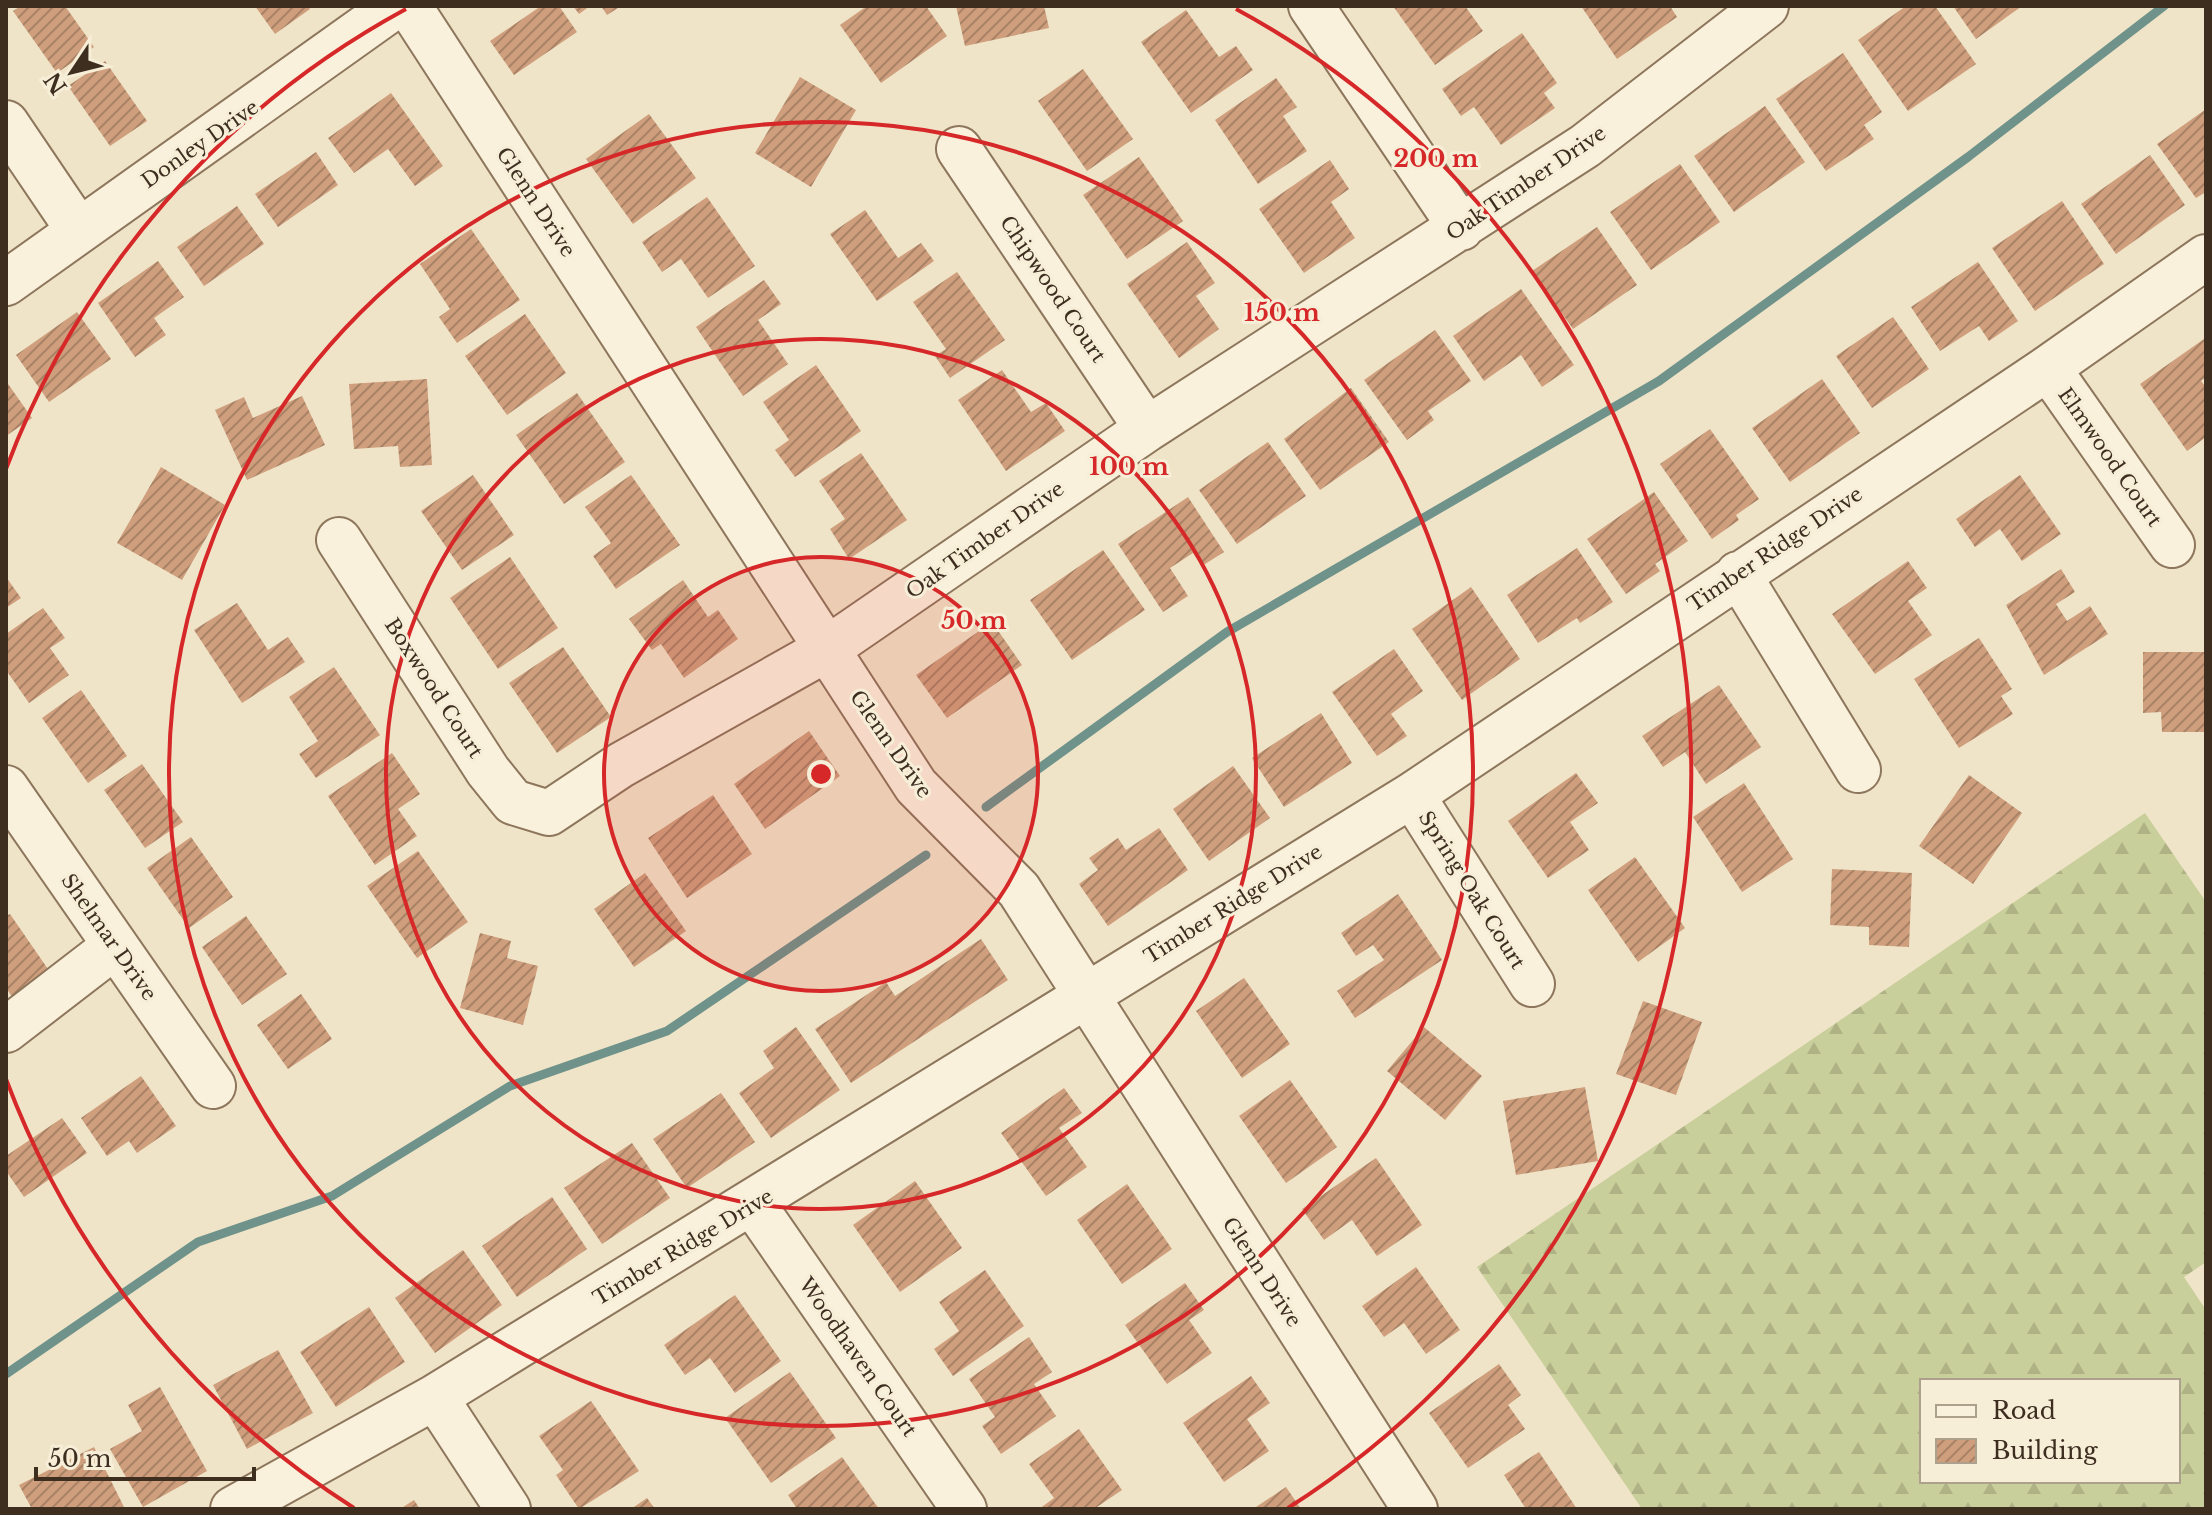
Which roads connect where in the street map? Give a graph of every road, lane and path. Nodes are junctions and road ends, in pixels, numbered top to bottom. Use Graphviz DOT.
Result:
graph roads {
  1 [pos="395,6"];
  2 [pos="409,6"];
  3 [pos="1311,6"];
  4 [pos="1766,6"];
  5 [pos="6,123"];
  6 [pos="959,149"];
  7 [pos="1461,228"];
  8 [pos="79,231"];
  9 [pos="2206,257"];
  10 [pos="6,283"];
  11 [pos="2048,368"];
  12 [pos="1147,429"];
  13 [pos="339,540"];
  14 [pos="2172,545"];
  15 [pos="1738,574"];
  16 [pos="827,649"];
  17 [pos="1858,770"];
  18 [pos="6,788"];
  19 [pos="1412,795"];
  20 [pos="549,813"];
  21 [pos="115,946"];
  22 [pos="1532,984"];
  23 [pos="1084,996"];
  24 [pos="6,1030"];
  25 [pos="213,1086"];
  26 [pos="753,1204"];
  27 [pos="435,1397"];
  28 [pos="233,1509"];
  29 [pos="508,1509"];
  30 [pos="964,1509"];
  31 [pos="1415,1509"];
  1 -- 8 [label="street, Donley Drive"];
  2 -- 16 [label="street, Glenn Drive"];
  3 -- 7 [label="street"];
  4 -- 7 [label="street, Oak Timber Drive"];
  5 -- 8 [label="street"];
  6 -- 12 [label="street, Chipwood Court"];
  7 -- 12 [label="street, Oak Timber Drive"];
  8 -- 10 [label="street, Donley Drive"];
  9 -- 11 [label="street, Timber Ridge Drive"];
  11 -- 14 [label="street, Elmwood Court"];
  11 -- 15 [label="street, Timber Ridge Drive"];
  12 -- 16 [label="street, Oak Timber Drive"];
  13 -- 20 [label="street, Boxwood Court"];
  15 -- 17 [label="street"];
  15 -- 19 [label="street, Timber Ridge Drive"];
  16 -- 20 [label="street, Oak Timber Drive"];
  16 -- 23 [label="street, Glenn Drive"];
  18 -- 21 [label="street, Shelmar Drive"];
  19 -- 22 [label="street, Spring Oak Court"];
  19 -- 23 [label="street, Timber Ridge Drive"];
  21 -- 24 [label="street"];
  21 -- 25 [label="street, Shelmar Drive"];
  23 -- 26 [label="street, Timber Ridge Drive"];
  23 -- 31 [label="street, Glenn Drive"];
  26 -- 27 [label="street, Timber Ridge Drive"];
  26 -- 30 [label="street, Woodhaven Court"];
  27 -- 28 [label="street, Timber Ridge Drive"];
  27 -- 29 [label="street"];
}
